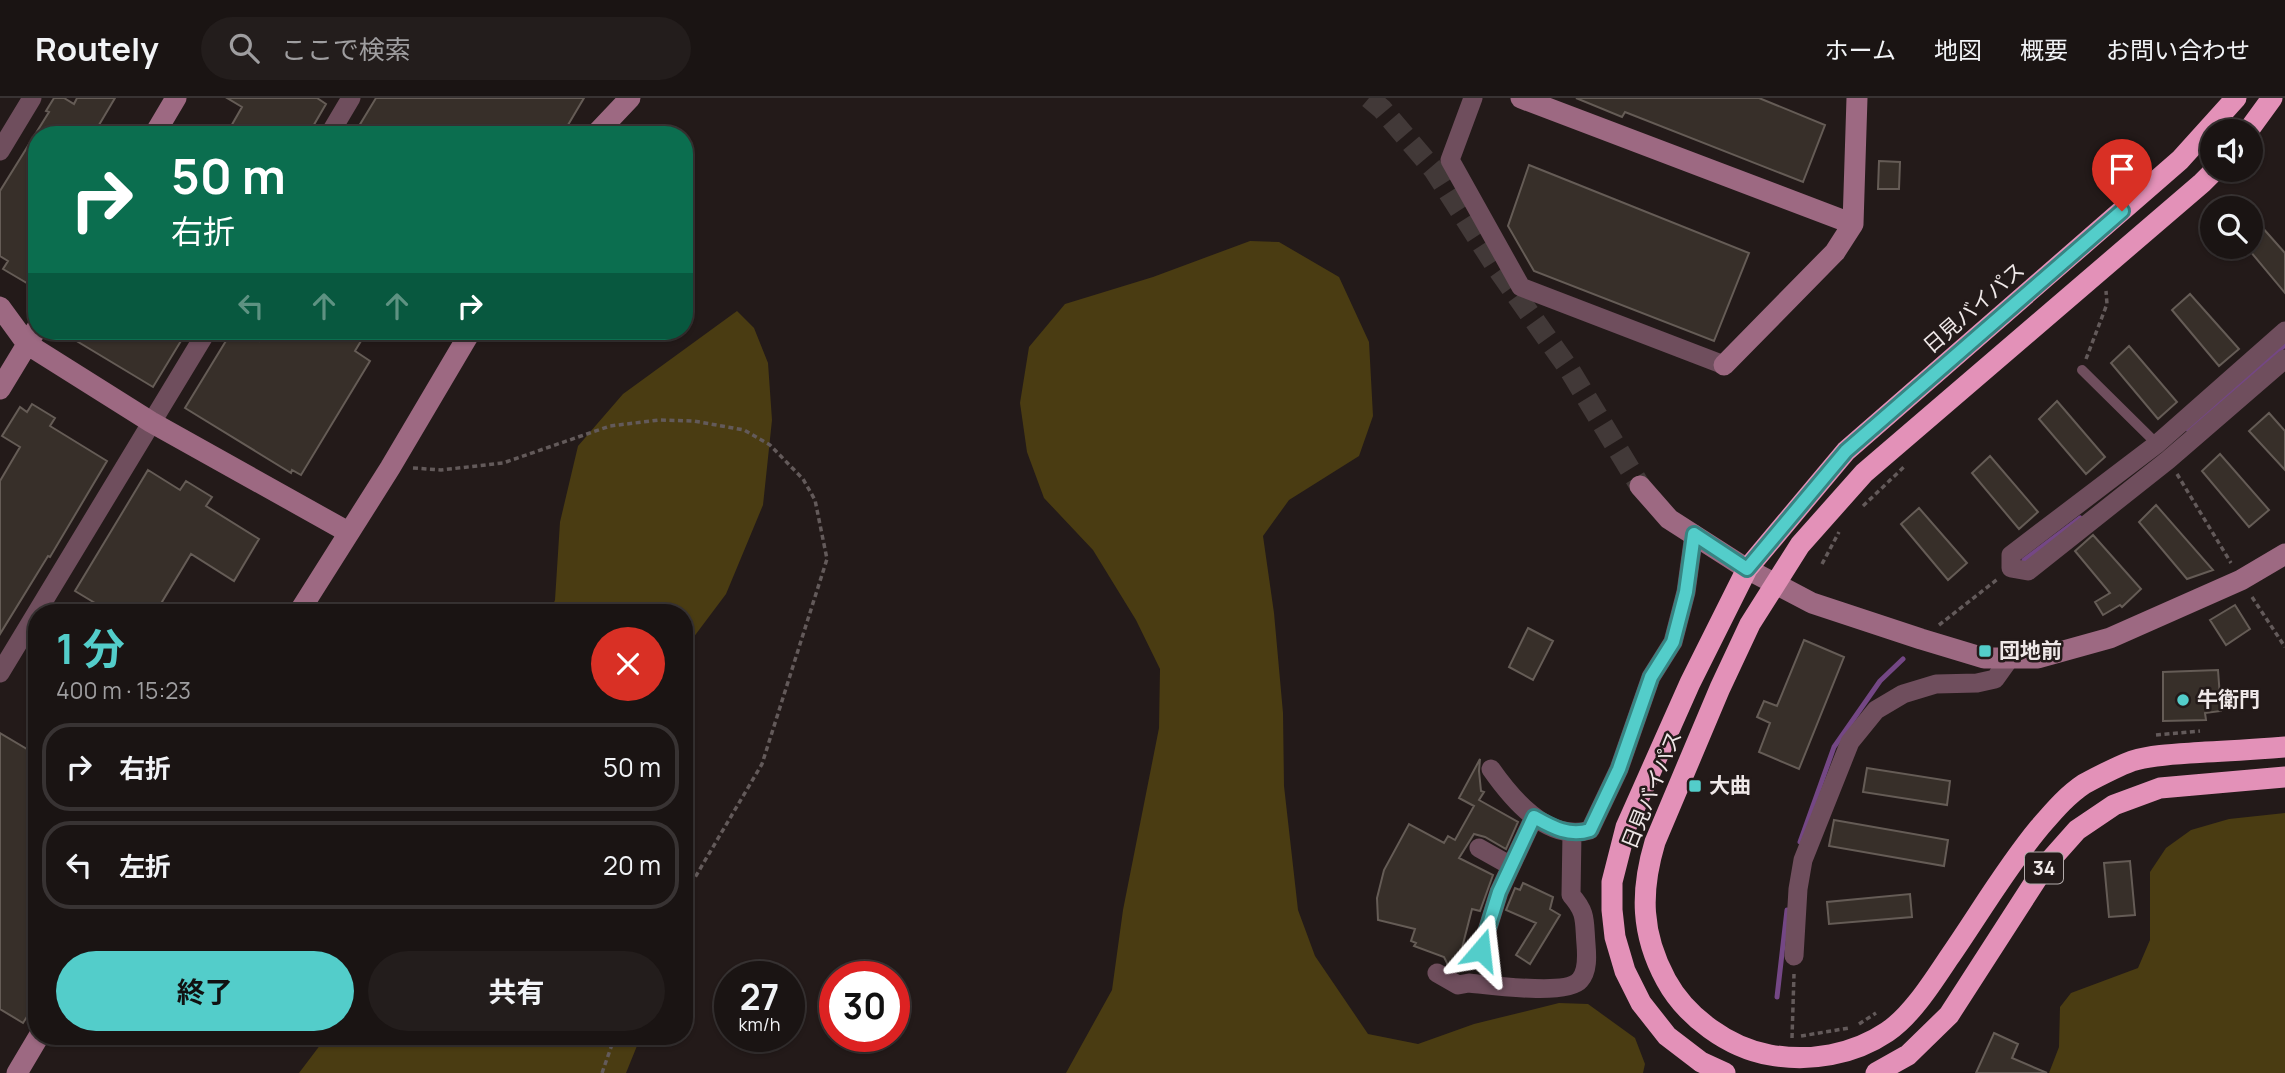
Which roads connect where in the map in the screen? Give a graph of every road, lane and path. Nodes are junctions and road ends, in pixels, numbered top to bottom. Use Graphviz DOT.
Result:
graph roads {
  1 [pos="32,98"];
  2 [pos="176,98"];
  3 [pos="351,98"];
  4 [pos="630,98"];
  5 [pos="1473,98"];
  6 [pos="1521,98"];
  7 [pos="1857,98"];
  8 [pos="2236,98"];
  9 [pos="2272,98"];
  10 [pos="2257,119"];
  11 [pos="159,126"];
  12 [pos="334,126"];
  13 [pos="604,126"];
  14 [pos="0,151"];
  15 [pos="2201,182"];
  16 [pos="1853,224"];
  17 [pos="2106,291"];
  18 [pos="0,307"];
  19 [pos="2285,331"];
  20 [pos="28,332"];
  21 [pos="30,340"];
  22 [pos="38,340"];
  23 [pos="201,340"];
  24 [pos="466,340"];
  25 [pos="2276,355"];
  26 [pos="1724,365"];
  27 [pos="2082,370"];
  28 [pos="0,388"];
  29 [pos="151,422"];
  30 [pos="2163,452"];
  31 [pos="414,468"];
  32 [pos="1640,486"];
  33 [pos="348,532"];
  34 [pos="1694,534"];
  35 [pos="2285,554"];
  36 [pos="2011,568"];
  37 [pos="1747,569"];
  38 [pos="2241,580"];
  39 [pos="1776,582"];
  40 [pos="42,604"];
  41 [pos="304,604"];
  42 [pos="28,626"];
  43 [pos="1921,639"];
  44 [pos="2285,648"];
  45 [pos="2010,658"];
  46 [pos="0,673"];
  47 [pos="2203,731"];
  48 [pos="2150,737"];
  49 [pos="2285,747"];
  50 [pos="1491,769"];
  51 [pos="2285,777"];
  52 [pos="1534,817"];
  53 [pos="1572,833"];
  54 [pos="1479,848"];
  55 [pos="1511,866"];
  56 [pos="693,881"];
  57 [pos="1481,950"];
  58 [pos="1794,956"];
  59 [pos="1437,973"];
  60 [pos="1882,1010"];
  61 [pos="1781,1036"];
  62 [pos="1792,1038"];
  63 [pos="34,1045"];
  64 [pos="612,1045"];
  65 [pos="17,1073"];
  66 [pos="602,1073"];
  67 [pos="1725,1073"];
  68 [pos="1876,1073"];
  1 -- 14 [label="street"];
  2 -- 11 [label="street"];
  3 -- 12 [label="street"];
  4 -- 13 [label="street"];
  5 -- 26 [label="street"];
  6 -- 16 [label="street"];
  7 -- 16 [label="street"];
  8 -- 37 [label="highway, 日見バイパス"];
  9 -- 10 [label="highway"];
  15 -- 39 [label="highway, 日見バイパス / 34"];
  16 -- 26 [label="street"];
  17 -- 27 [label="path"];
  18 -- 20 [label="street"];
  19 -- 25 [label="street"];
  21 -- 28 [label="street"];
  22 -- 29 [label="street"];
  23 -- 29 [label="street"];
  24 -- 33 [label="street"];
  25 -- 30 [label="street"];
  27 -- 30 [label="lane"];
  29 -- 33 [label="street"];
  29 -- 40 [label="street"];
  30 -- 36 [label="street"];
  30 -- 38 [label="path"];
  31 -- 56 [label="path"];
  32 -- 34 [label="street"];
  33 -- 41 [label="street"];
  34 -- 37 [label="street"];
  34 -- 53 [label="street"];
  35 -- 38 [label="street"];
  36 -- 43 [label="path"];
  37 -- 39 [label="street"];
  37 -- 67 [label="highway, 日見バイパス"];
  38 -- 44 [label="path"];
  38 -- 45 [label="street"];
  39 -- 43 [label="street"];
  39 -- 49 [label="highway, 日見バイパス / 34"];
  42 -- 46 [label="street"];
  43 -- 45 [label="street"];
  45 -- 58 [label="street"];
  47 -- 48 [label="path"];
  50 -- 52 [label="street"];
  51 -- 68 [label="highway, 34"];
  52 -- 53 [label="street"];
  52 -- 55 [label="street"];
  53 -- 59 [label="street"];
  54 -- 55 [label="street"];
  55 -- 57 [label="street"];
  58 -- 62 [label="path"];
  60 -- 62 [label="path"];
  61 -- 62 [label="path"];
  63 -- 65 [label="street"];
  64 -- 66 [label="path"];
}
